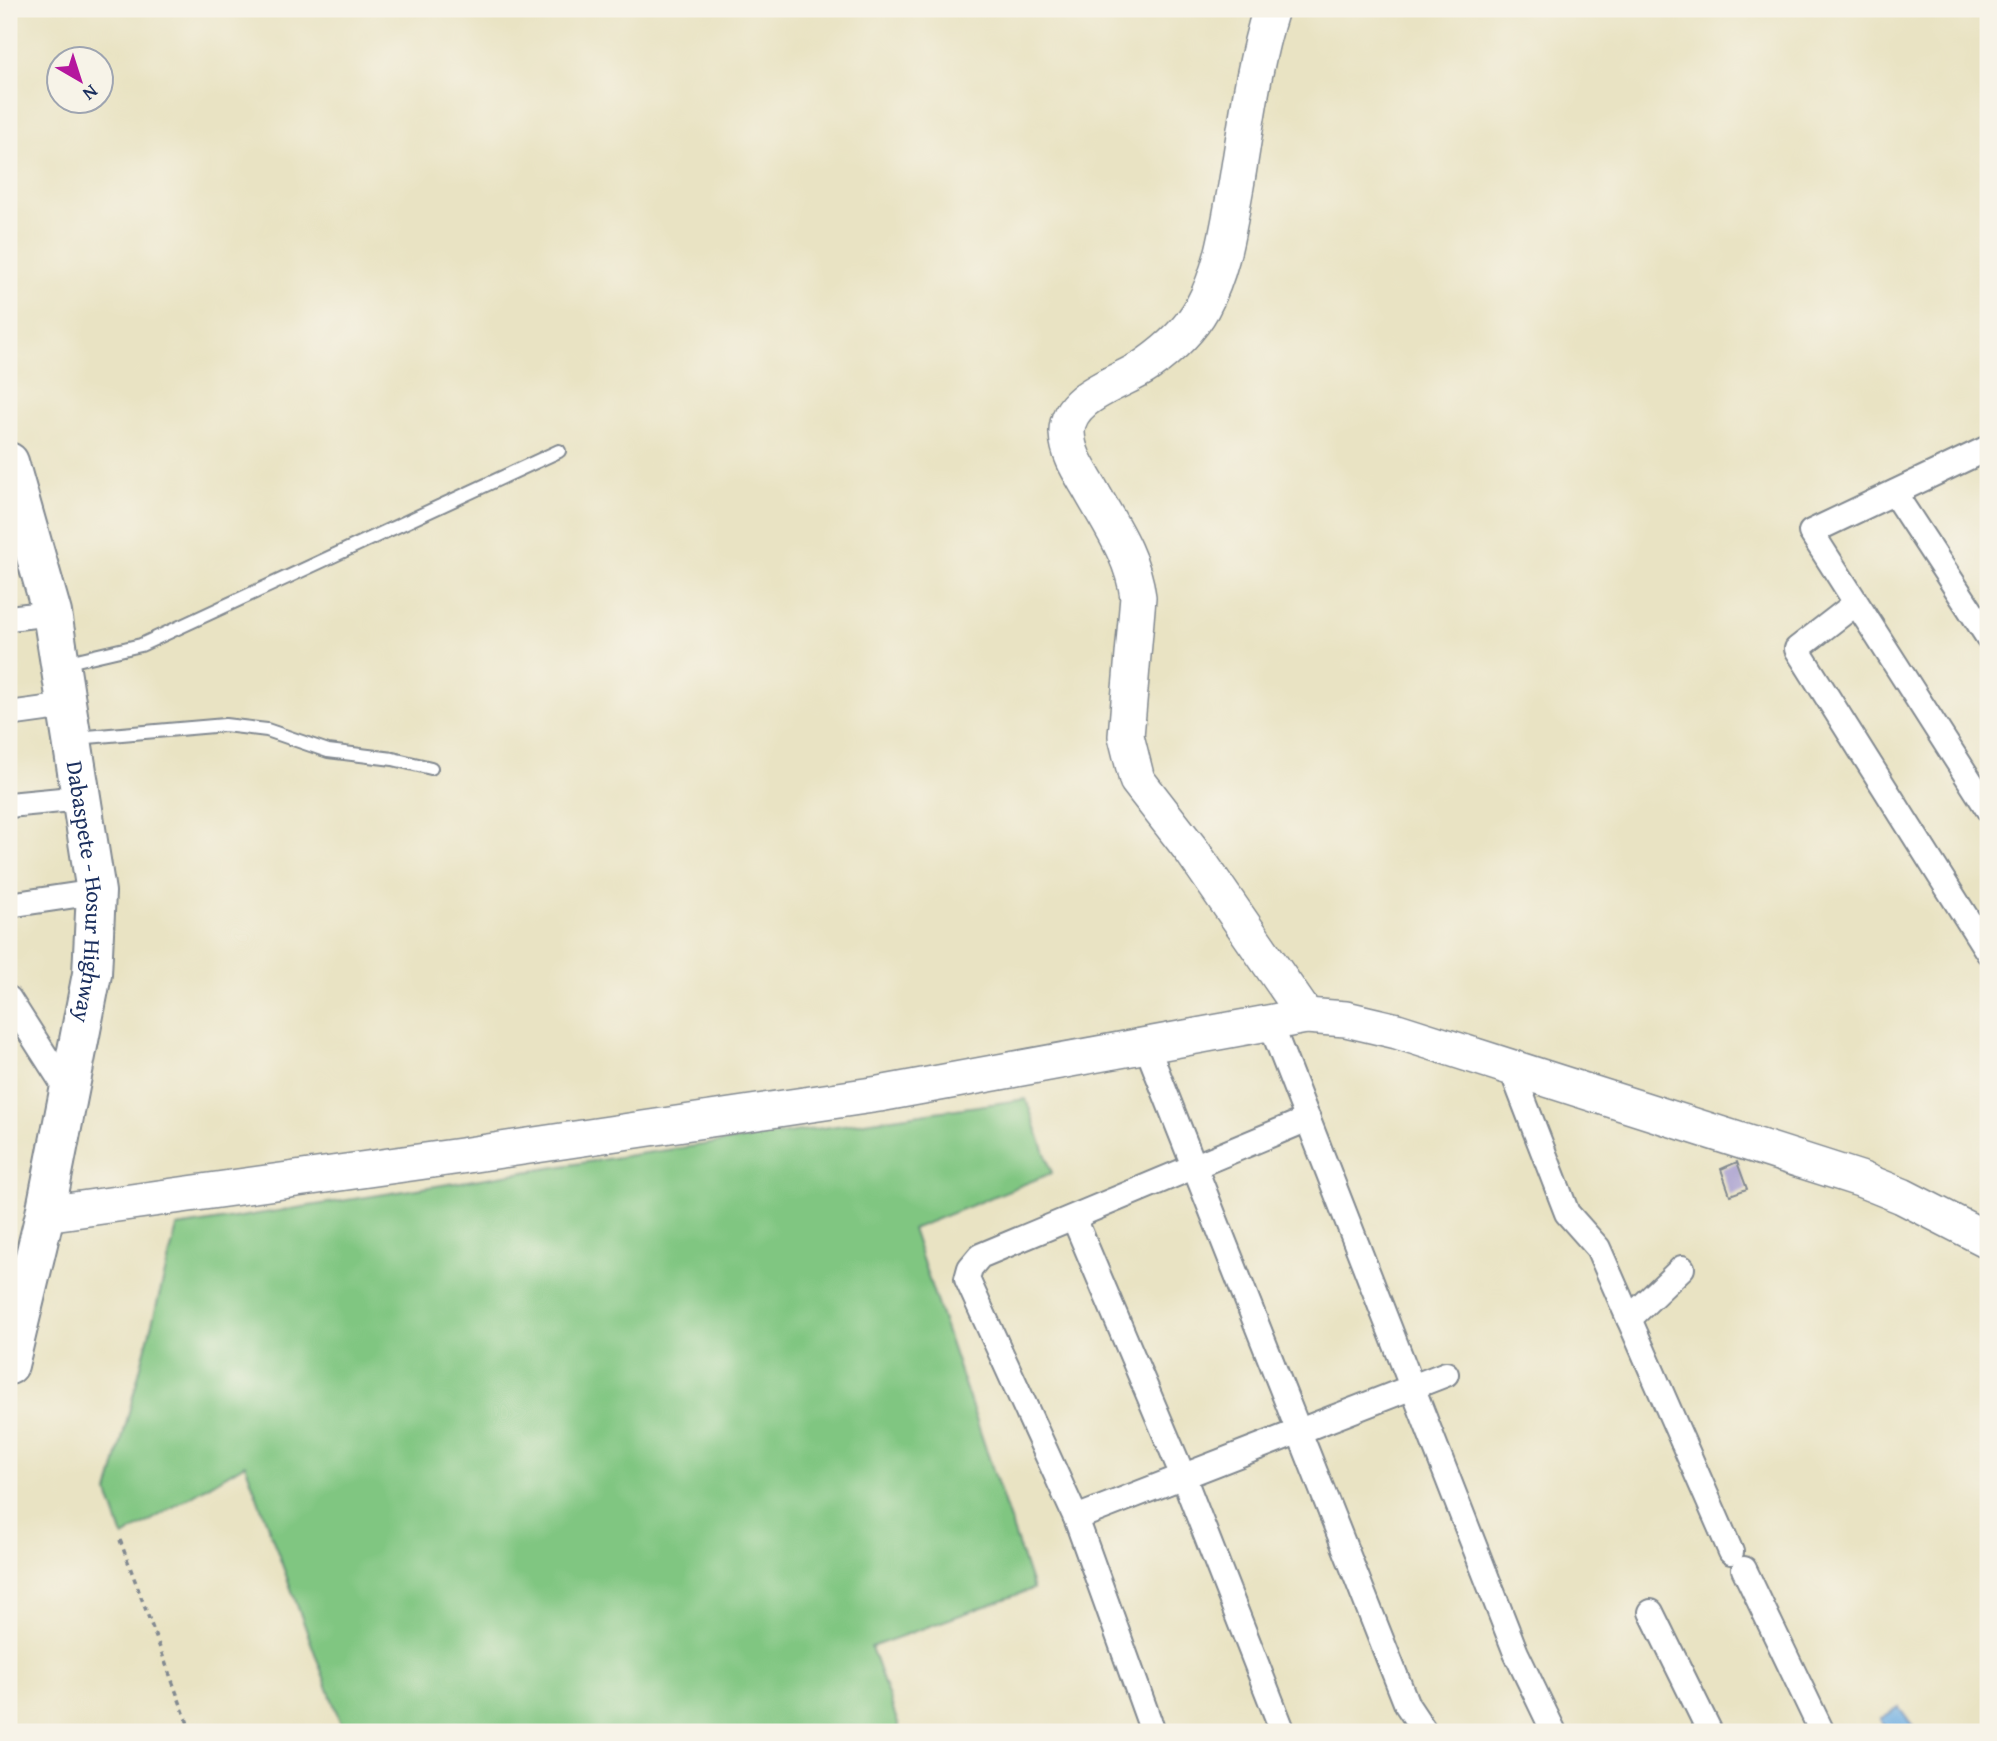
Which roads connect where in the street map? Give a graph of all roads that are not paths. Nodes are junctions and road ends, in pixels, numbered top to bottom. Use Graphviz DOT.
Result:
graph roads {
  1 [pos="1271,9"];
  2 [pos="1988,448"];
  3 [pos="559,451"];
  4 [pos="9,461"];
  5 [pos="1894,493"];
  6 [pos="1855,604"];
  7 [pos="52,613"];
  8 [pos="9,618"];
  9 [pos="1988,637"];
  10 [pos="60,664"];
  11 [pos="9,715"];
  12 [pos="70,723"];
  13 [pos="431,768"];
  14 [pos="82,798"];
  15 [pos="9,805"];
  16 [pos="1988,809"];
  17 [pos="96,892"];
  18 [pos="9,905"];
  19 [pos="1988,952"];
  20 [pos="9,999"];
  21 [pos="1306,1016"];
  22 [pos="1271,1025"];
  23 [pos="1147,1047"];
  24 [pos="1511,1068"];
  25 [pos="69,1093"];
  26 [pos="1308,1119"];
  27 [pos="1192,1168"];
  28 [pos="45,1214"];
  29 [pos="1074,1218"];
  30 [pos="1988,1240"];
  31 [pos="1682,1268"];
  32 [pos="1629,1319"];
  33 [pos="14,1320"];
  34 [pos="9,1365"];
  35 [pos="1446,1374"];
  36 [pos="1412,1387"];
  37 [pos="1301,1431"];
  38 [pos="1184,1476"];
  39 [pos="1076,1518"];
  40 [pos="1651,1612"];
  41 [pos="1153,1732"];
  42 [pos="1283,1732"];
  43 [pos="1425,1732"];
  44 [pos="1553,1732"];
  45 [pos="1710,1732"];
  46 [pos="1822,1732"];
  1 -- 21 [label="street"];
  2 -- 5 [label="street"];
  3 -- 10 [label="lane"];
  4 -- 7 [label="highway, Dabaspete - Hosur Highway"];
  5 -- 6 [label="street"];
  5 -- 9 [label="street"];
  6 -- 16 [label="street"];
  6 -- 19 [label="street"];
  7 -- 8 [label="street"];
  7 -- 10 [label="highway, Dabaspete - Hosur Highway"];
  10 -- 12 [label="highway, Dabaspete - Hosur Highway"];
  11 -- 12 [label="street"];
  12 -- 13 [label="lane"];
  12 -- 14 [label="highway, Dabaspete - Hosur Highway"];
  14 -- 15 [label="street"];
  14 -- 17 [label="highway, Dabaspete - Hosur Highway"];
  17 -- 18 [label="street"];
  17 -- 25 [label="highway, Dabaspete - Hosur Highway"];
  20 -- 25 [label="street"];
  21 -- 22 [label="street"];
  21 -- 24 [label="street"];
  22 -- 23 [label="street"];
  22 -- 26 [label="street"];
  23 -- 27 [label="street"];
  23 -- 28 [label="street"];
  24 -- 30 [label="street"];
  24 -- 32 [label="street"];
  25 -- 28 [label="highway, Dabaspete - Hosur Highway"];
  26 -- 27 [label="street"];
  26 -- 36 [label="street"];
  27 -- 29 [label="street"];
  27 -- 37 [label="street"];
  28 -- 33 [label="highway, Dabaspete - Hosur Highway"];
  29 -- 38 [label="street"];
  29 -- 39 [label="street"];
  31 -- 32 [label="street"];
  32 -- 46 [label="street"];
  33 -- 34 [label="highway, Dabaspete - Hosur Highway"];
  35 -- 36 [label="street"];
  36 -- 37 [label="street"];
  36 -- 44 [label="street"];
  37 -- 38 [label="street"];
  37 -- 43 [label="street"];
  38 -- 39 [label="street"];
  38 -- 42 [label="street"];
  39 -- 41 [label="street"];
  40 -- 45 [label="street"];
}
